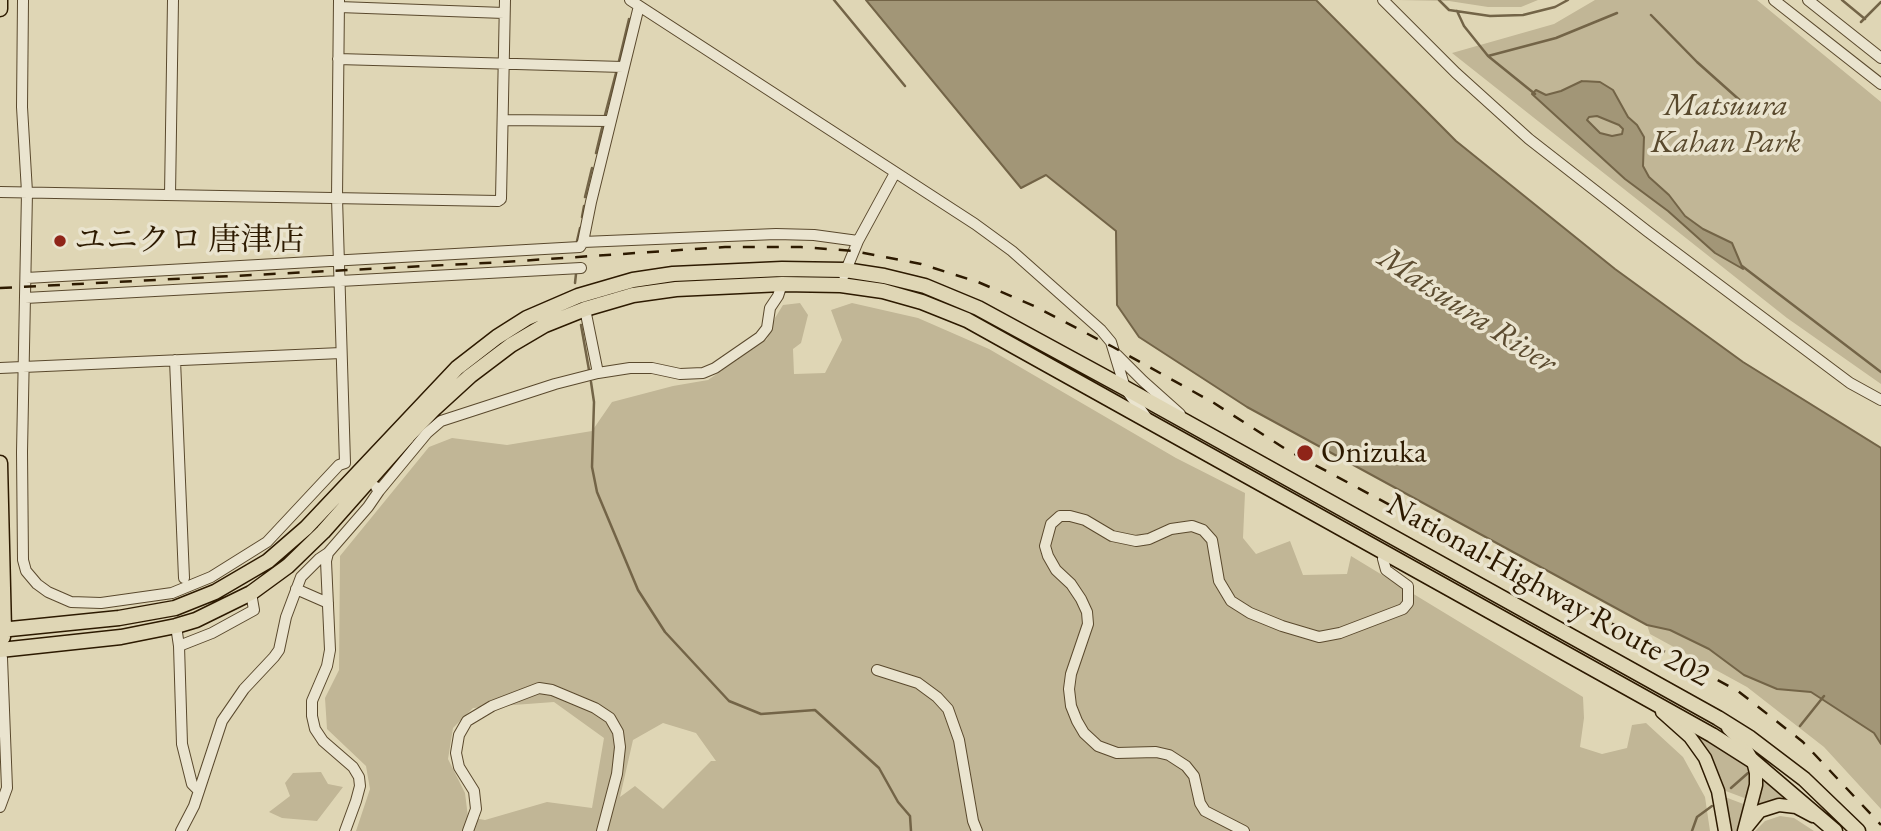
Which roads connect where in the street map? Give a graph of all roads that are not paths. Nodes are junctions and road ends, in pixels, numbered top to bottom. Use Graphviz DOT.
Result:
graph roads {
  1 [pos="0,0"];
  2 [pos="23,0"];
  3 [pos="173,0"];
  4 [pos="505,0"];
  5 [pos="1383,0"];
  6 [pos="1774,0"];
  7 [pos="1808,0"];
  8 [pos="634,3"];
  9 [pos="339,4"];
  10 [pos="0,9"];
  11 [pos="504,13"];
  12 [pos="1881,58"];
  13 [pos="338,59"];
  14 [pos="504,63"];
  15 [pos="623,67"];
  16 [pos="1881,84"];
  17 [pos="503,120"];
  18 [pos="610,121"];
  19 [pos="895,173"];
  20 [pos="0,192"];
  21 [pos="27,192"];
  22 [pos="170,195"];
  23 [pos="337,198"];
  24 [pos="858,241"];
  25 [pos="583,242"];
  26 [pos="338,261"];
  27 [pos="582,268"];
  28 [pos="845,270"];
  29 [pos="26,278"];
  30 [pos="339,282"];
  31 [pos="782,284"];
  32 [pos="841,285"];
  33 [pos="25,298"];
  34 [pos="585,309"];
  35 [pos="1114,352"];
  36 [pos="341,353"];
  37 [pos="174,360"];
  38 [pos="24,367"];
  39 [pos="0,368"];
  40 [pos="598,373"];
  41 [pos="1125,388"];
  42 [pos="1881,400"];
  43 [pos="438,415"];
  44 [pos="1151,423"];
  45 [pos="1197,428"];
  46 [pos="0,463"];
  47 [pos="345,463"];
  48 [pos="368,482"];
  49 [pos="321,486"];
  50 [pos="333,499"];
  51 [pos="1384,552"];
  52 [pos="328,553"];
  53 [pos="184,578"];
  54 [pos="296,589"];
  55 [pos="172,593"];
  56 [pos="251,593"];
  57 [pos="71,602"];
  58 [pos="328,603"];
  59 [pos="175,608"];
  60 [pos="196,620"];
  61 [pos="72,623"];
  62 [pos="176,626"];
  63 [pos="2,631"];
  64 [pos="200,638"];
  65 [pos="179,646"];
  66 [pos="0,649"];
  67 [pos="877,670"];
  68 [pos="1649,700"];
  69 [pos="1718,718"];
  70 [pos="1753,761"];
  71 [pos="199,791"];
  72 [pos="0,807"];
  73 [pos="1831,828"];
  74 [pos="1744,830"];
  75 [pos="181,831"];
  76 [pos="345,831"];
  77 [pos="468,831"];
  78 [pos="602,831"];
  79 [pos="977,831"];
  80 [pos="1244,831"];
  81 [pos="1725,831"];
  82 [pos="1858,831"];
  1 -- 10 [label="highway"];
  2 -- 21 [label="street"];
  3 -- 22 [label="street"];
  4 -- 11 [label="street"];
  5 -- 42 [label="street"];
  6 -- 16 [label="street"];
  7 -- 12 [label="street"];
  8 -- 15 [label="street"];
  8 -- 19 [label="street"];
  9 -- 11 [label="street"];
  9 -- 13 [label="street"];
  11 -- 14 [label="street"];
  13 -- 14 [label="street"];
  13 -- 23 [label="street"];
  14 -- 15 [label="street"];
  14 -- 17 [label="street"];
  15 -- 18 [label="street"];
  17 -- 18 [label="street"];
  17 -- 23 [label="street"];
  18 -- 25 [label="street"];
  19 -- 24 [label="street"];
  19 -- 35 [label="street"];
  20 -- 21 [label="street"];
  21 -- 22 [label="street"];
  21 -- 29 [label="street"];
  22 -- 23 [label="street"];
  23 -- 26 [label="street"];
  24 -- 25 [label="street"];
  24 -- 28 [label="street"];
  25 -- 26 [label="street"];
  26 -- 29 [label="street"];
  26 -- 30 [label="street"];
  27 -- 30 [label="street"];
  28 -- 32 [label="street"];
  28 -- 41 [label="highway, National Highway Route 202"];
  28 -- 48 [label="highway, National Highway Route 202"];
  29 -- 33 [label="street"];
  30 -- 33 [label="street"];
  30 -- 36 [label="street"];
  31 -- 32 [label="highway, National Highway Route 202"];
  31 -- 34 [label="highway, National Highway Route 202"];
  31 -- 40 [label="street"];
  32 -- 44 [label="highway, National Highway Route 202"];
  33 -- 38 [label="street"];
  34 -- 40 [label="street"];
  34 -- 43 [label="highway, National Highway Route 202"];
  35 -- 41 [label="street"];
  35 -- 45 [label="street"];
  36 -- 37 [label="street"];
  36 -- 47 [label="street"];
  37 -- 38 [label="street"];
  37 -- 53 [label="street"];
  38 -- 39 [label="street"];
  38 -- 57 [label="street"];
  40 -- 43 [label="street"];
  41 -- 44 [label="street"];
  41 -- 45 [label="highway, National Highway Route 202"];
  43 -- 48 [label="highway, National Highway Route 202"];
  44 -- 51 [label="highway, National Highway Route 202"];
  45 -- 69 [label="highway, National Highway Route 202"];
  46 -- 63 [label="highway"];
  47 -- 48 [label="street"];
  47 -- 49 [label="street"];
  48 -- 50 [label="highway, National Highway Route 202"];
  48 -- 52 [label="street"];
  48 -- 56 [label="highway, National Highway Route 202"];
  49 -- 50 [label="street"];
  49 -- 55 [label="street"];
  50 -- 59 [label="highway, National Highway Route 202"];
  51 -- 68 [label="highway, National Highway Route 202"];
  51 -- 80 [label="street"];
  52 -- 54 [label="street"];
  52 -- 58 [label="street"];
  54 -- 58 [label="street"];
  54 -- 71 [label="street"];
  55 -- 57 [label="street"];
  55 -- 59 [label="street"];
  56 -- 60 [label="highway, National Highway Route 202"];
  56 -- 64 [label="street"];
  57 -- 61 [label="street"];
  58 -- 76 [label="street"];
  59 -- 61 [label="highway, National Highway Route 202"];
  60 -- 62 [label="highway, National Highway Route 202"];
  60 -- 64 [label="street"];
  61 -- 63 [label="highway, National Highway Route 202"];
  62 -- 65 [label="street"];
  62 -- 66 [label="highway, National Highway Route 202"];
  63 -- 66 [label="highway"];
  64 -- 65 [label="street"];
  65 -- 71 [label="street"];
  66 -- 72 [label="street"];
  67 -- 79 [label="street"];
  68 -- 70 [label="highway, National Highway Route 202"];
  68 -- 81 [label="main road"];
  69 -- 70 [label="main road"];
  69 -- 82 [label="highway, National Highway Route 202"];
  70 -- 73 [label="highway, National Highway Route 202"];
  70 -- 74 [label="main road"];
  71 -- 75 [label="street"];
  73 -- 74 [label="main road"];
  77 -- 78 [label="street"];
}
